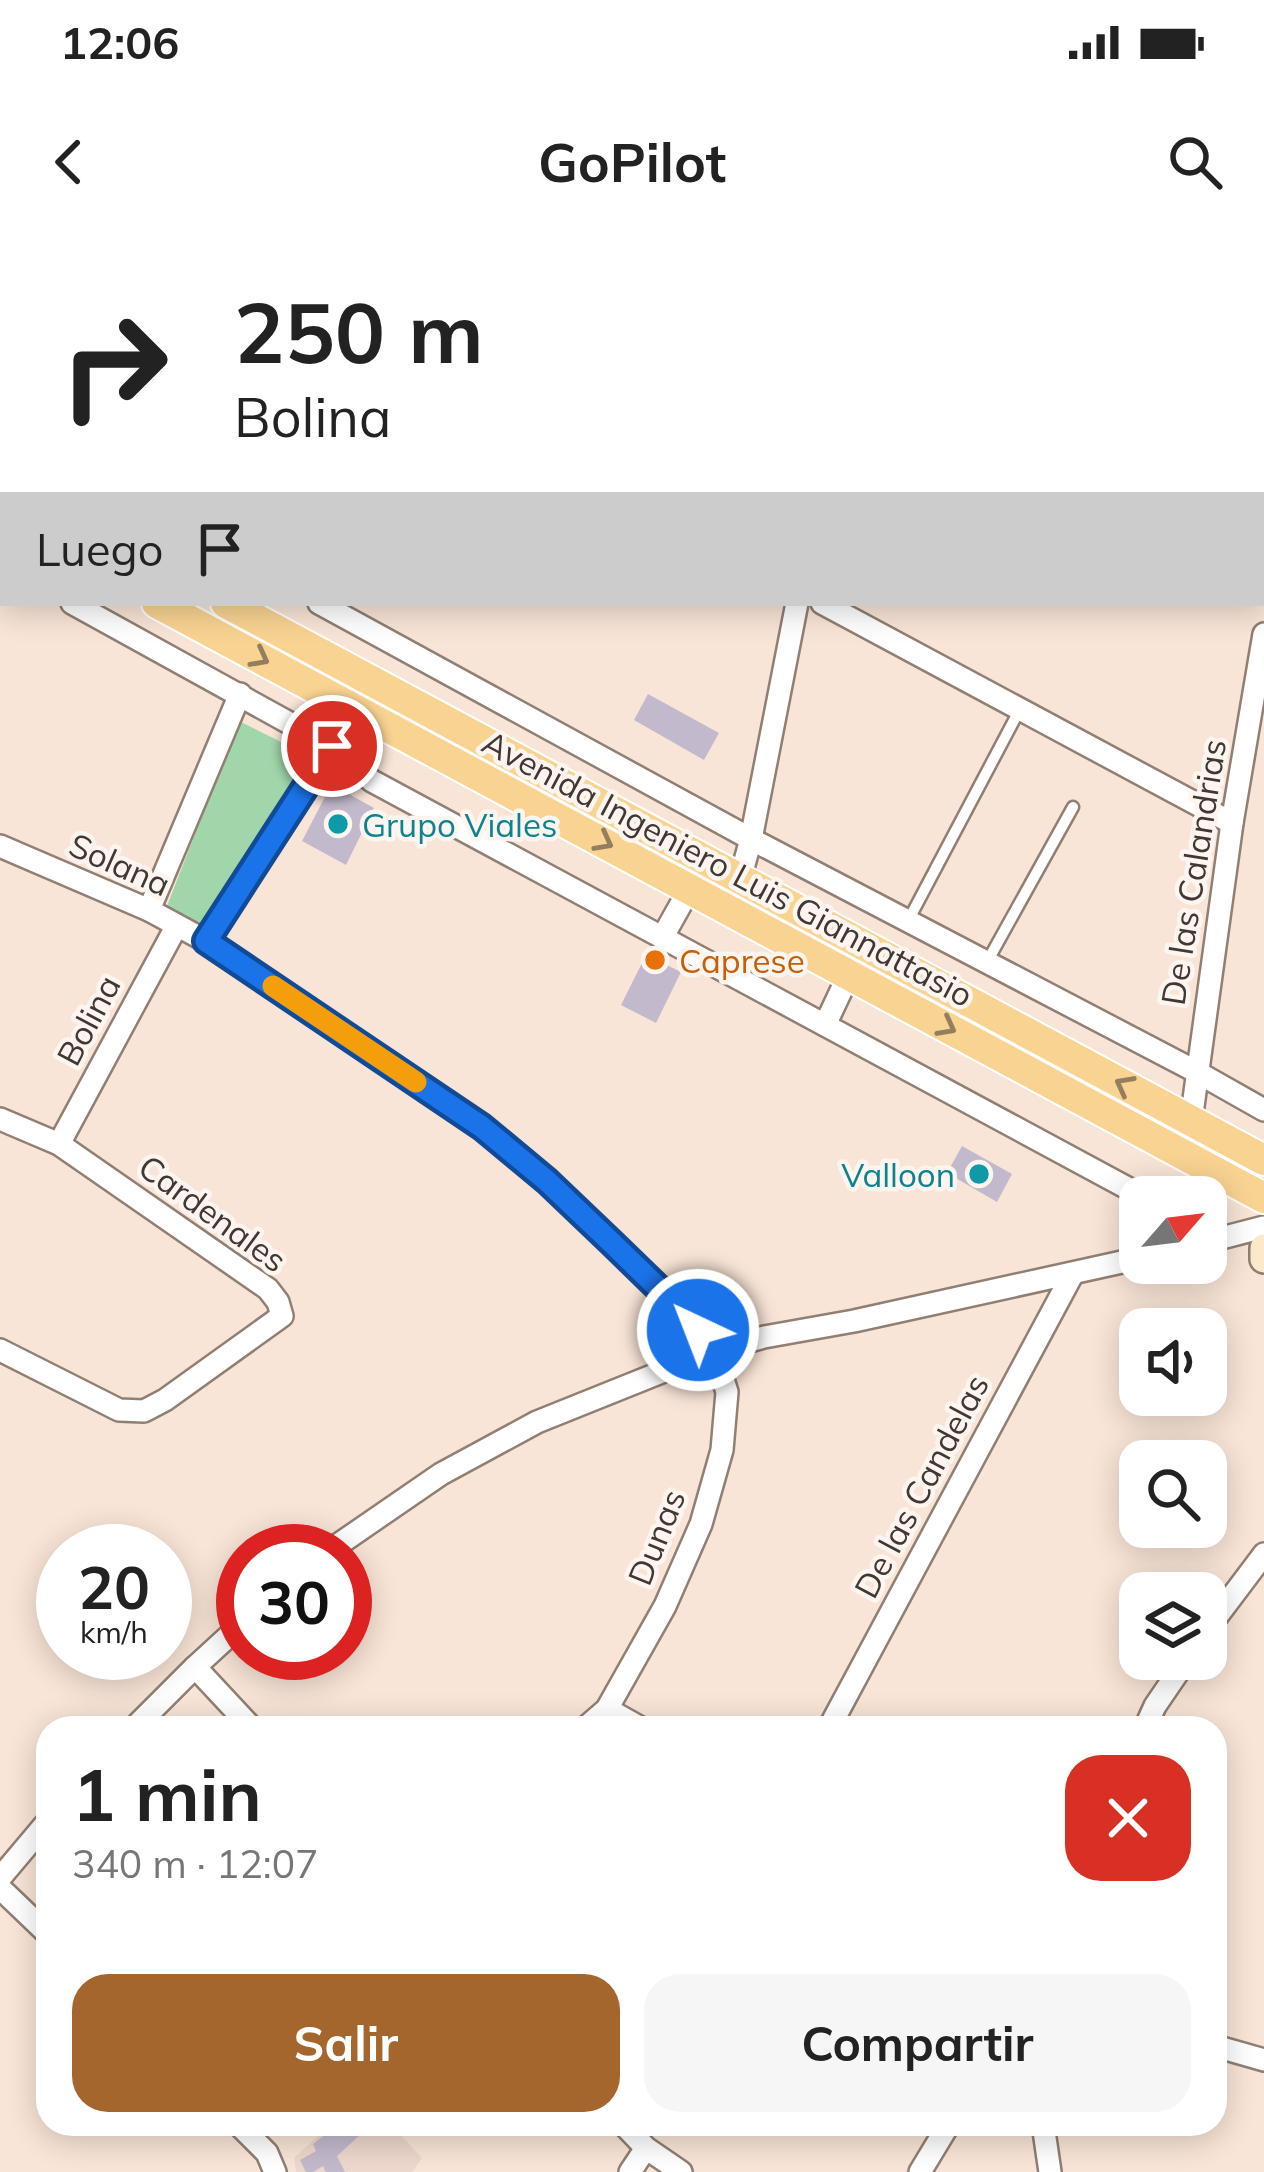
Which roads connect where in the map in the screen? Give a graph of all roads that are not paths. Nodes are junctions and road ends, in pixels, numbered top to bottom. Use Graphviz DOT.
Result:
graph roads {
  1 [pos="78,606"];
  2 [pos="163,606"];
  3 [pos="232,606"];
  4 [pos="324,606"];
  5 [pos="795,606"];
  6 [pos="828,606"];
  7 [pos="1264,634"];
  8 [pos="240,694"];
  9 [pos="493,698"];
  10 [pos="1020,709"];
  11 [pos="358,710"];
  12 [pos="475,736"];
  13 [pos="332,746"];
  14 [pos="1073,807"];
  15 [pos="1232,823"];
  16 [pos="751,839"];
  17 [pos="0,846"];
  18 [pos="740,879"];
  19 [pos="690,888"];
  20 [pos="149,910"];
  21 [pos="908,921"];
  22 [pos="176,927"];
  23 [pos="662,938"];
  24 [pos="206,941"];
  25 [pos="987,962"];
  26 [pos="849,974"];
  27 [pos="964,999"];
  28 [pos="1082,1012"];
  29 [pos="825,1025"];
  30 [pos="1062,1052"];
  31 [pos="1196,1071"];
  32 [pos="1264,1110"];
  33 [pos="0,1119"];
  34 [pos="1191,1120"];
  35 [pos="59,1144"];
  36 [pos="1264,1160"];
  37 [pos="1119,1184"];
  38 [pos="1264,1198"];
  39 [pos="1264,1227"];
  40 [pos="1227,1234"];
  41 [pos="1264,1248"];
  42 [pos="1264,1259"];
  43 [pos="1119,1263"];
  44 [pos="1072,1275"];
  45 [pos="0,1350"];
  46 [pos="714,1351"];
  47 [pos="368,1524"];
  48 [pos="1264,1554"];
  49 [pos="1227,1603"];
  50 [pos="216,1647"];
  51 [pos="195,1666"];
  52 [pos="1173,1680"];
  53 [pos="607,1708"];
  54 [pos="146,1716"];
  55 [pos="242,1716"];
  56 [pos="598,1716"];
  57 [pos="621,1716"];
  58 [pos="835,1716"];
  59 [pos="1150,1716"];
  60 [pos="36,1835"];
  61 [pos="0,1878"];
  62 [pos="0,1888"];
  63 [pos="36,1922"];
  64 [pos="1227,2049"];
  65 [pos="1264,2060"];
  66 [pos="250,2136"];
  67 [pos="634,2136"];
  68 [pos="942,2136"];
  69 [pos="1044,2136"];
  70 [pos="646,2148"];
  71 [pos="275,2172"];
  72 [pos="630,2172"];
  73 [pos="681,2172"];
  74 [pos="920,2172"];
  75 [pos="1050,2172"];
  1 -- 8 [label="street"];
  2 -- 11 [label="main road, Avenida Ingeniero Luis Giannattasio, one-way"];
  3 -- 12 [label="main road, Avenida Ingeniero Luis Giannattasio"];
  4 -- 9 [label="street, Avenida Ingeniero Luis Giannattasio"];
  5 -- 16 [label="street"];
  6 -- 10 [label="street"];
  7 -- 15 [label="street, De las Calandrias"];
  8 -- 13 [label="street"];
  8 -- 20 [label="street"];
  9 -- 12 [label="street"];
  9 -- 16 [label="street, Avenida Ingeniero Luis Giannattasio"];
  10 -- 15 [label="street"];
  10 -- 21 [label="lane"];
  11 -- 13 [label="street"];
  11 -- 19 [label="main road, Avenida Ingeniero Luis Giannattasio, one-way"];
  12 -- 18 [label="main road, Avenida Ingeniero Luis Giannattasio"];
  13 -- 23 [label="street"];
  13 -- 24 [label="street"];
  14 -- 25 [label="lane"];
  15 -- 31 [label="street, De las Calandrias"];
  16 -- 18 [label="street"];
  16 -- 21 [label="street, Avenida Ingeniero Luis Giannattasio"];
  17 -- 20 [label="street, Solana"];
  18 -- 27 [label="main road, Avenida Ingeniero Luis Giannattasio"];
  19 -- 23 [label="street"];
  19 -- 26 [label="main road, Avenida Ingeniero Luis Giannattasio"];
  20 -- 22 [label="street, Solana"];
  21 -- 25 [label="street, Avenida Ingeniero Luis Giannattasio"];
  22 -- 24 [label="street, Solana"];
  22 -- 35 [label="street, Bolina"];
  23 -- 29 [label="street"];
  24 -- 46 [label="street, Solana"];
  25 -- 27 [label="street"];
  25 -- 28 [label="street, Avenida Ingeniero Luis Giannattasio"];
  26 -- 29 [label="street"];
  26 -- 38 [label="main road, Avenida Ingeniero Luis Giannattasio, one-way"];
  27 -- 30 [label="main road, Avenida Ingeniero Luis Giannattasio"];
  28 -- 30 [label="street"];
  28 -- 31 [label="street, Avenida Ingeniero Luis Giannattasio"];
  29 -- 37 [label="street"];
  34 -- 30 [label="main road, Avenida Ingeniero Luis Giannattasio, one-way"];
  31 -- 32 [label="street, Avenida Ingeniero Luis Giannattasio"];
  31 -- 34 [label="street, De las Calandrias"];
  33 -- 35 [label="street, Cardenales"];
  34 -- 36 [label="main road, Avenida Ingeniero Luis Giannattasio"];
  35 -- 45 [label="street, Cardenales"];
  39 -- 40 [label="street"];
  41 -- 42 [label="street"];
  43 -- 44 [label="street"];
  44 -- 46 [label="street"];
  44 -- 58 [label="street, De las Candelas"];
  46 -- 47 [label="street"];
  46 -- 53 [label="street, Dunas"];
  48 -- 49 [label="street"];
  50 -- 51 [label="street"];
  51 -- 54 [label="street"];
  51 -- 55 [label="street"];
  52 -- 59 [label="street"];
  53 -- 56 [label="street, Dunas"];
  53 -- 57 [label="street"];
  60 -- 61 [label="street"];
  62 -- 63 [label="street"];
  64 -- 65 [label="street"];
  66 -- 71 [label="street"];
  67 -- 70 [label="street"];
  68 -- 74 [label="street"];
  69 -- 75 [label="street"];
  70 -- 72 [label="street"];
  70 -- 73 [label="street"];
}
